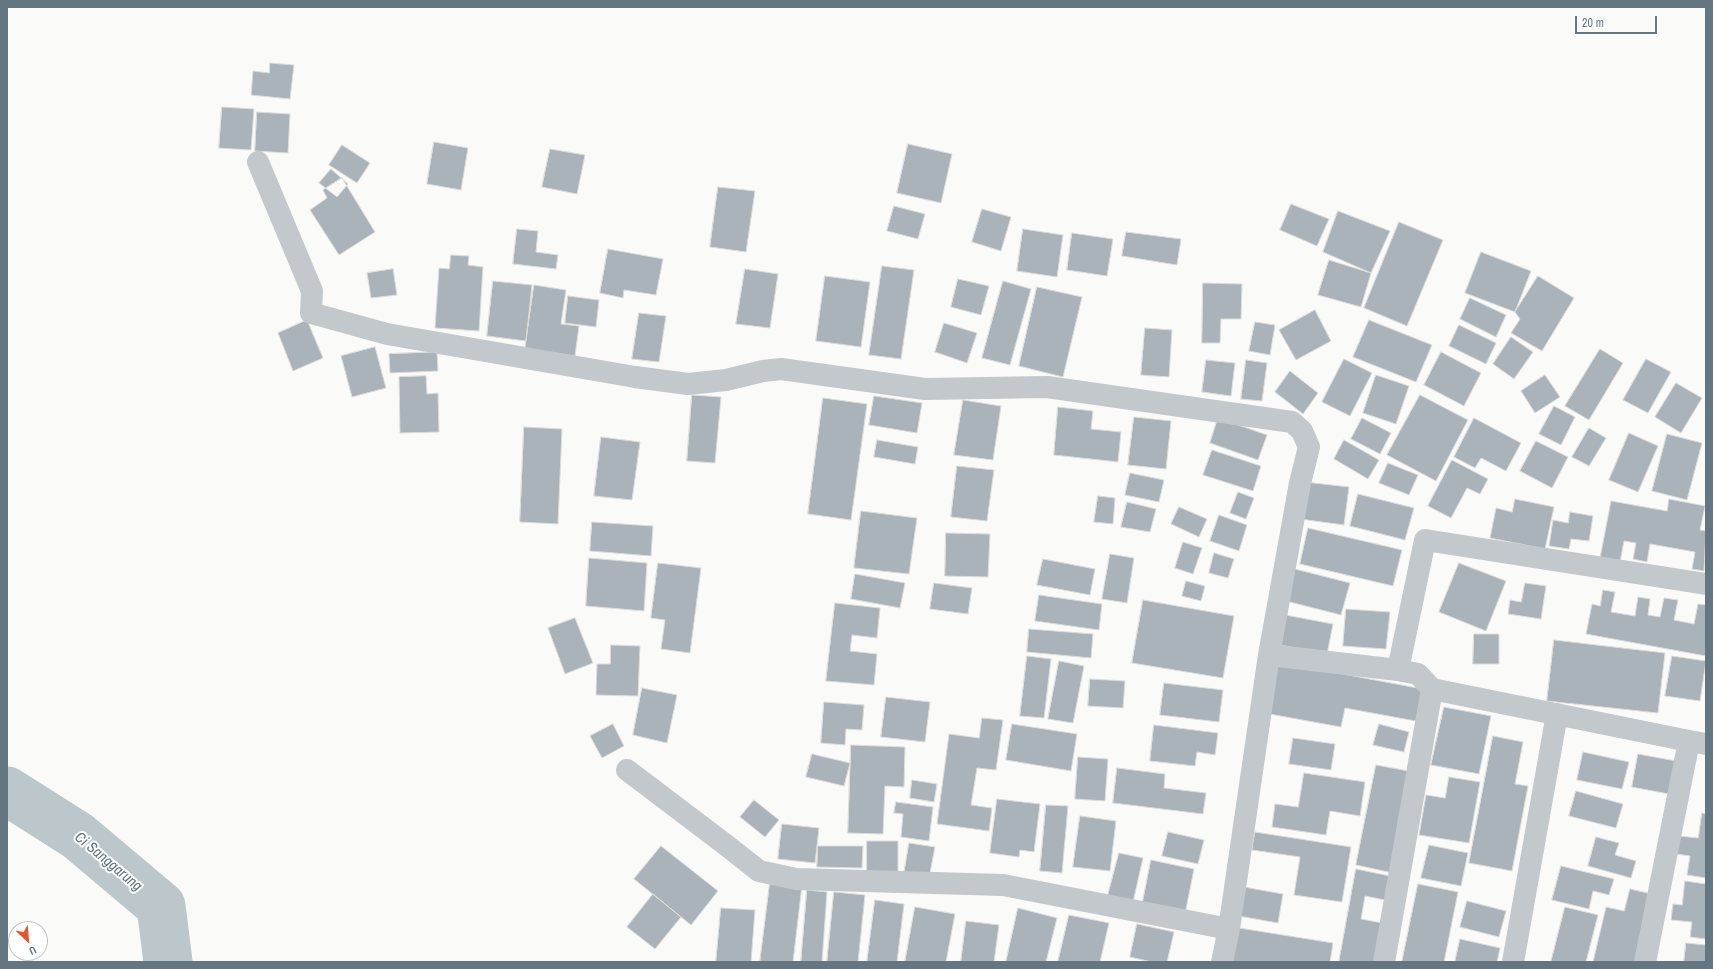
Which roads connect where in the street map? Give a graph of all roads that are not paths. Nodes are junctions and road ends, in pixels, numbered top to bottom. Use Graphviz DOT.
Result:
graph roads {
  1 [pos="258,162"];
  2 [pos="1706,584"];
  3 [pos="1269,655"];
  4 [pos="1398,670"];
  5 [pos="1432,689"];
  6 [pos="1557,714"];
  7 [pos="1698,742"];
  8 [pos="626,770"];
  9 [pos="1229,928"];
  10 [pos="1222,962"];
  11 [pos="1384,962"];
  12 [pos="1513,962"];
  13 [pos="1645,962"];
  1 -- 3 [label="street"];
  2 -- 4 [label="street"];
  3 -- 4 [label="street"];
  3 -- 9 [label="street"];
  4 -- 5 [label="street"];
  5 -- 6 [label="street"];
  5 -- 11 [label="street"];
  6 -- 7 [label="street"];
  6 -- 12 [label="street"];
  7 -- 13 [label="street"];
  8 -- 9 [label="street"];
  9 -- 10 [label="street"];
}
